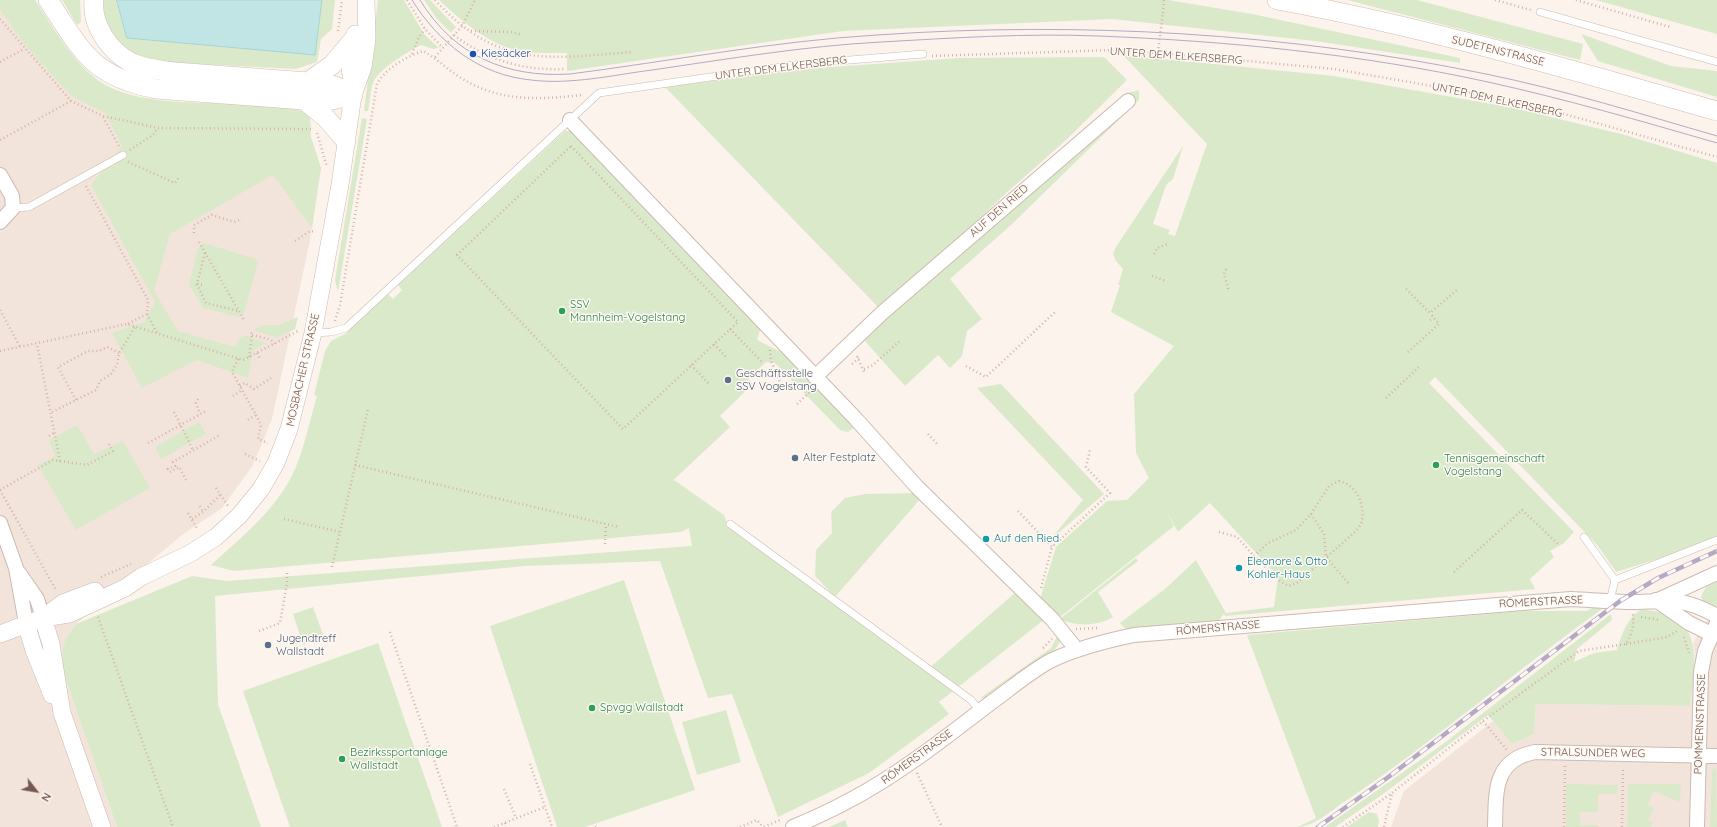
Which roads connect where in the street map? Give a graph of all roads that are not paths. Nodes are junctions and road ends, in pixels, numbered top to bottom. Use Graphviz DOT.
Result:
graph roads {
  1 [pos="48,0"];
  2 [pos="94,0"];
  3 [pos="361,0"];
  4 [pos="366,0"];
  5 [pos="1277,0"];
  6 [pos="1540,12"];
  7 [pos="354,39"];
  8 [pos="923,55"];
  9 [pos="1717,62"];
  10 [pos="308,82"];
  11 [pos="353,95"];
  12 [pos="304,100"];
  13 [pos="1128,101"];
  14 [pos="1717,111"];
  15 [pos="570,120"];
  16 [pos="346,141"];
  17 [pos="123,155"];
  18 [pos="0,175"];
  19 [pos="13,208"];
  20 [pos="0,222"];
  21 [pos="303,330"];
  22 [pos="818,380"];
  23 [pos="0,523"];
  24 [pos="730,524"];
  25 [pos="1584,537"];
  26 [pos="1717,540"];
  27 [pos="16,568"];
  28 [pos="139,569"];
  29 [pos="1717,573"];
  30 [pos="1615,580"];
  31 [pos="1656,600"];
  32 [pos="1610,601"];
  33 [pos="1717,616"];
  34 [pos="43,618"];
  35 [pos="26,623"];
  36 [pos="1714,628"];
  37 [pos="0,634"];
  38 [pos="1077,650"];
  39 [pos="976,705"];
  40 [pos="62,713"];
  41 [pos="1698,756"];
  42 [pos="1717,756"];
  43 [pos="789,822"];
  44 [pos="102,827"];
  45 [pos="1495,827"];
  46 [pos="1697,827"];
  1 -- 12 [label="main road"];
  2 -- 10 [label="main road"];
  3 -- 7 [label="street"];
  4 -- 11 [label="street"];
  5 -- 14 [label="main road, SUDETENSTRASSE"];
  6 -- 9 [label="lane"];
  7 -- 10 [label="main road"];
  7 -- 11 [label="street"];
  8 -- 15 [label="lane"];
  10 -- 11 [label="main road"];
  11 -- 12 [label="main road"];
  11 -- 16 [label="street, MOSBACHER STRASSE"];
  12 -- 16 [label="main road"];
  13 -- 22 [label="street, AUF DEN RIED"];
  15 -- 21 [label="lane"];
  15 -- 22 [label="street"];
  16 -- 21 [label="street, MOSBACHER STRASSE"];
  17 -- 19 [label="lane"];
  18 -- 19 [label="street"];
  19 -- 20 [label="street"];
  21 -- 28 [label="street, MOSBACHER STRASSE"];
  22 -- 38 [label="street"];
  23 -- 27 [label="street"];
  24 -- 39 [label="lane"];
  25 -- 30 [label="lane"];
  26 -- 30 [label="lane"];
  27 -- 34 [label="street"];
  27 -- 35 [label="street"];
  28 -- 34 [label="street, MOSBACHER STRASSE"];
  28 -- 34 [label="street, MOSBACHER STRASSE"];
  29 -- 31 [label="street"];
  30 -- 32 [label="lane"];
  31 -- 32 [label="street, RÖMERSTRASSE"];
  31 -- 33 [label="street"];
  31 -- 36 [label="street"];
  32 -- 38 [label="street, RÖMERSTRASSE"];
  34 -- 35 [label="street, MOSBACHER STRASSE"];
  34 -- 40 [label="street"];
  35 -- 37 [label="street, MOSBACHER STRASSE"];
  35 -- 40 [label="street"];
  36 -- 41 [label="street, POMMERNSTRASSE"];
  38 -- 39 [label="street, RÖMERSTRASSE"];
  39 -- 43 [label="street, RÖMERSTRASSE"];
  40 -- 44 [label="street"];
  41 -- 42 [label="street, STRALSUNDER WEG"];
  41 -- 45 [label="street, STRALSUNDER WEG"];
  41 -- 46 [label="street, POMMERNSTRASSE"];
}
